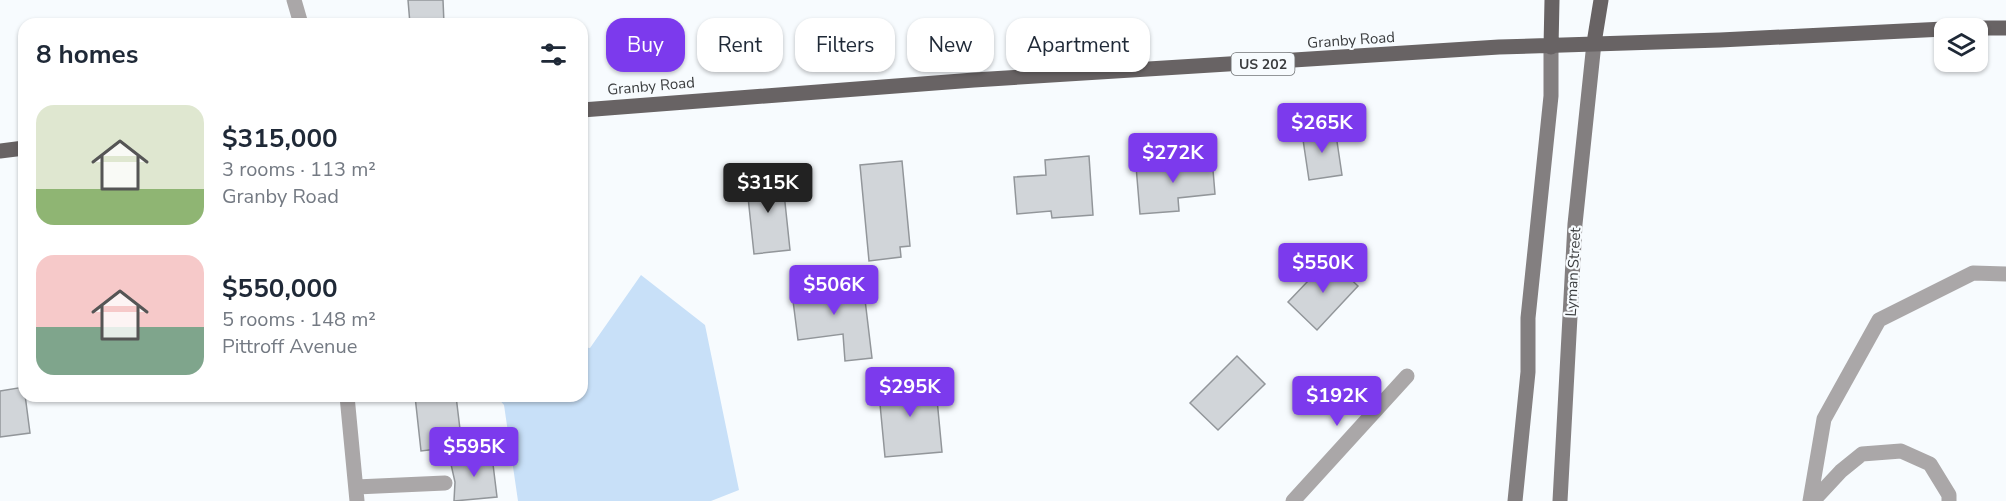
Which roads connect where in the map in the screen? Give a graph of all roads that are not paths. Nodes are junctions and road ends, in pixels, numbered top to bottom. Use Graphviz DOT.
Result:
graph roads {
  1 [pos="294,0"];
  2 [pos="1552,0"];
  3 [pos="1601,0"];
  4 [pos="299,18"];
  5 [pos="1988,28"];
  6 [pos="2006,28"];
  7 [pos="1934,29"];
  8 [pos="1594,44"];
  9 [pos="1551,47"];
  10 [pos="588,110"];
  11 [pos="18,149"];
  12 [pos="0,151"];
  13 [pos="2006,274"];
  14 [pos="1407,376"];
  15 [pos="348,402"];
  16 [pos="445,483"];
  17 [pos="357,494"];
  18 [pos="1293,501"];
  19 [pos="1515,501"];
  20 [pos="1560,501"];
  21 [pos="1812,501"];
  22 [pos="1949,501"];
  1 -- 4 [label="street"];
  2 -- 9 [label="main road"];
  3 -- 8 [label="main road"];
  5 -- 6 [label="main road"];
  7 -- 8 [label="main road, Granby Road / US 202"];
  8 -- 9 [label="main road, Granby Road / US 202"];
  8 -- 20 [label="main road, Lyman Street"];
  9 -- 10 [label="main road, Granby Road / US 202"];
  9 -- 19 [label="main road"];
  11 -- 12 [label="main road"];
  13 -- 21 [label="street"];
  14 -- 18 [label="street"];
  15 -- 17 [label="street"];
  16 -- 17 [label="street"];
  21 -- 22 [label="street"];
}
